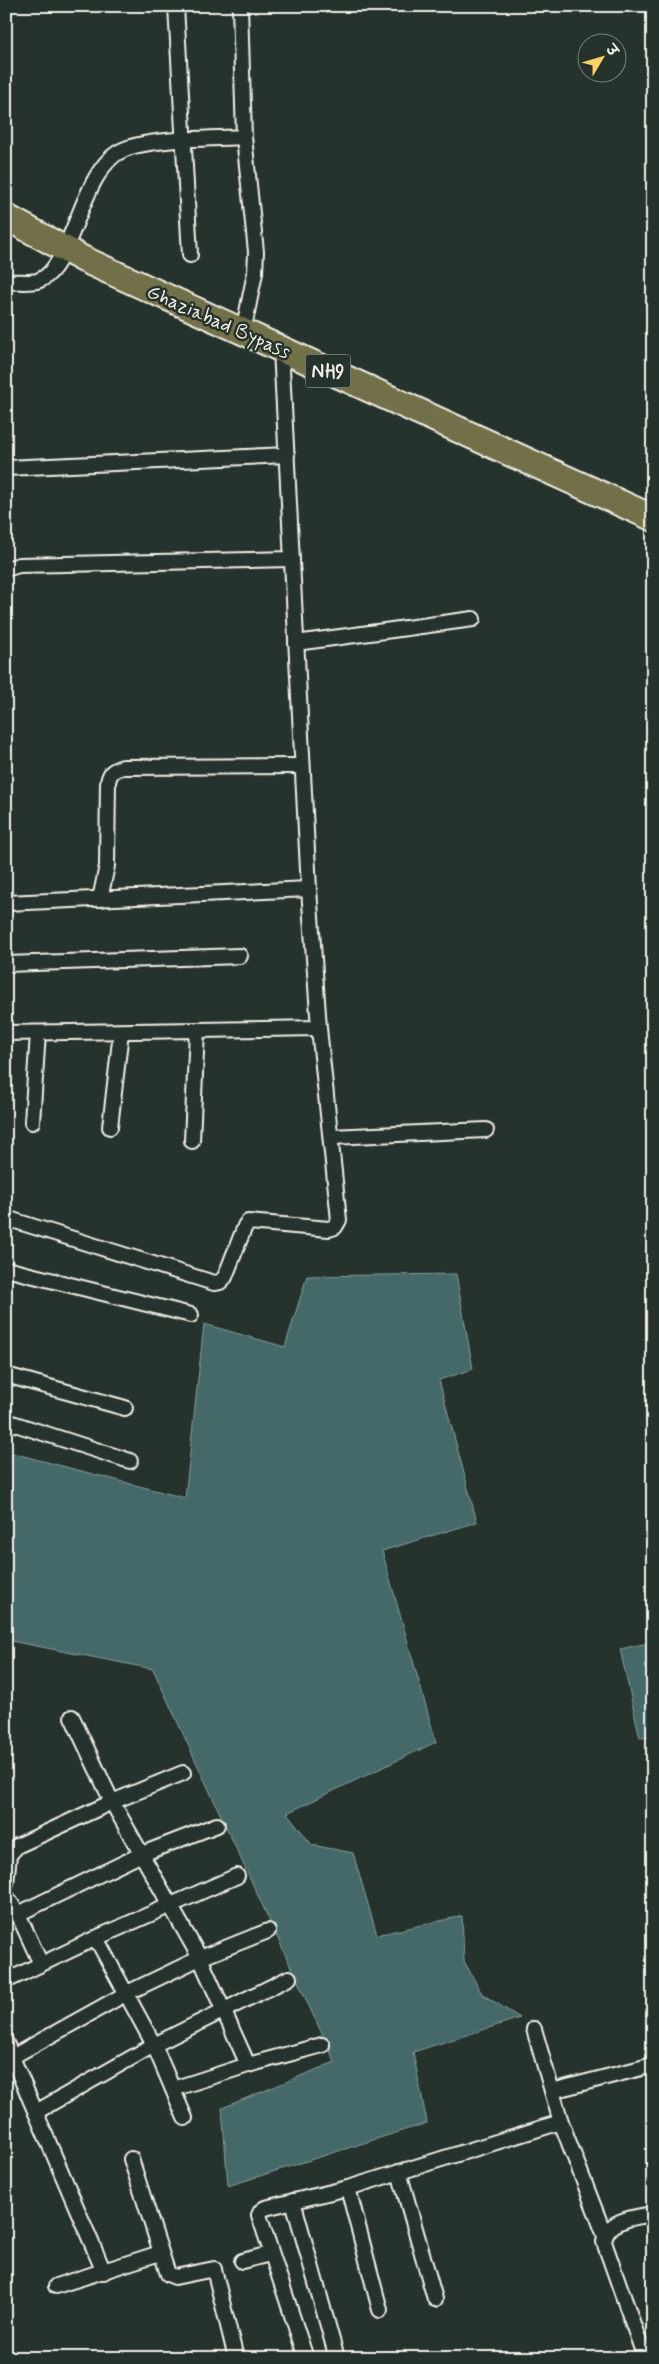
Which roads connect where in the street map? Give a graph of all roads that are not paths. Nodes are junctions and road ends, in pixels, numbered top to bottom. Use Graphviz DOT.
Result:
graph roads {
  1 [pos="176,6"];
  2 [pos="240,6"];
  3 [pos="244,137"];
  4 [pos="184,140"];
  5 [pos="6,217"];
  6 [pos="64,249"];
  7 [pos="190,255"];
  8 [pos="6,282"];
  9 [pos="243,332"];
  10 [pos="281,350"];
  11 [pos="287,455"];
  12 [pos="6,468"];
  13 [pos="653,518"];
  14 [pos="292,559"];
  15 [pos="6,569"];
  16 [pos="473,619"];
  17 [pos="296,643"];
  18 [pos="302,766"];
  19 [pos="309,889"];
  20 [pos="100,899"];
  21 [pos="6,904"];
  22 [pos="240,956"];
  23 [pos="6,964"];
  24 [pos="319,1028"];
  25 [pos="196,1030"];
  26 [pos="120,1032"];
  27 [pos="6,1033"];
  28 [pos="38,1033"];
  29 [pos="32,1122"];
  30 [pos="110,1127"];
  31 [pos="486,1130"];
  32 [pos="331,1137"];
  33 [pos="192,1141"];
  34 [pos="6,1218"];
  35 [pos="6,1269"];
  36 [pos="191,1315"];
  37 [pos="6,1376"];
  38 [pos="125,1408"];
  39 [pos="6,1421"];
  40 [pos="130,1461"];
  41 [pos="72,1717"];
  42 [pos="183,1773"];
  43 [pos="112,1802"];
  44 [pos="218,1825"];
  45 [pos="142,1854"];
  46 [pos="7,1858"];
  47 [pos="237,1876"];
  48 [pos="6,1884"];
  49 [pos="6,1896"];
  50 [pos="170,1906"];
  51 [pos="18,1914"];
  52 [pos="268,1931"];
  53 [pos="96,1938"];
  54 [pos="200,1958"];
  55 [pos="41,1964"];
  56 [pos="289,1978"];
  57 [pos="6,1981"];
  58 [pos="127,1993"];
  59 [pos="224,2012"];
  60 [pos="534,2029"];
  61 [pos="6,2043"];
  62 [pos="154,2045"];
  63 [pos="322,2045"];
  64 [pos="12,2057"];
  65 [pos="248,2065"];
  66 [pos="653,2065"];
  67 [pos="173,2089"];
  68 [pos="552,2091"];
  69 [pos="36,2112"];
  70 [pos="184,2118"];
  71 [pos="561,2122"];
  72 [pos="130,2158"];
  73 [pos="399,2172"];
  74 [pos="348,2188"];
  75 [pos="293,2201"];
  76 [pos="653,2214"];
  77 [pos="605,2236"];
  78 [pos="160,2253"];
  79 [pos="270,2254"];
  80 [pos="242,2262"];
  81 [pos="104,2272"];
  82 [pos="56,2286"];
  83 [pos="435,2299"];
  84 [pos="380,2310"];
  85 [pos="236,2358"];
  86 [pos="306,2358"];
  87 [pos="337,2358"];
  88 [pos="645,2358"];
  1 -- 4 [label="street"];
  2 -- 3 [label="street"];
  3 -- 4 [label="street"];
  3 -- 9 [label="street"];
  4 -- 6 [label="street"];
  4 -- 7 [label="street"];
  5 -- 6 [label="highway, Ghaziabad Bypass / NH9"];
  6 -- 8 [label="street"];
  6 -- 9 [label="highway, Ghaziabad Bypass / NH9"];
  9 -- 10 [label="highway, Ghaziabad Bypass / NH9"];
  10 -- 11 [label="street"];
  10 -- 13 [label="highway, Ghaziabad Bypass / NH9"];
  11 -- 12 [label="street"];
  11 -- 14 [label="street"];
  14 -- 15 [label="street"];
  14 -- 17 [label="street"];
  16 -- 17 [label="street"];
  17 -- 18 [label="street"];
  18 -- 19 [label="street"];
  18 -- 20 [label="street"];
  19 -- 20 [label="street"];
  19 -- 24 [label="street"];
  20 -- 21 [label="street"];
  22 -- 23 [label="street"];
  24 -- 25 [label="street"];
  24 -- 32 [label="street"];
  25 -- 26 [label="street"];
  25 -- 33 [label="street"];
  26 -- 28 [label="street"];
  26 -- 30 [label="street"];
  27 -- 28 [label="street"];
  28 -- 29 [label="street"];
  31 -- 32 [label="street"];
  32 -- 34 [label="street"];
  35 -- 36 [label="street"];
  37 -- 38 [label="street"];
  39 -- 40 [label="street"];
  41 -- 43 [label="street"];
  42 -- 43 [label="street"];
  43 -- 45 [label="street"];
  43 -- 46 [label="street"];
  44 -- 45 [label="street"];
  45 -- 50 [label="street"];
  45 -- 51 [label="street"];
  46 -- 48 [label="street"];
  47 -- 50 [label="street"];
  49 -- 51 [label="street"];
  50 -- 53 [label="street"];
  50 -- 54 [label="street"];
  51 -- 55 [label="street"];
  52 -- 54 [label="street"];
  53 -- 55 [label="street"];
  53 -- 58 [label="street"];
  54 -- 58 [label="street"];
  54 -- 59 [label="street"];
  55 -- 57 [label="street"];
  56 -- 59 [label="street"];
  58 -- 62 [label="street"];
  58 -- 64 [label="street"];
  59 -- 62 [label="street"];
  59 -- 65 [label="street"];
  60 -- 68 [label="street"];
  61 -- 64 [label="street"];
  62 -- 67 [label="street"];
  62 -- 69 [label="street"];
  63 -- 65 [label="street"];
  64 -- 69 [label="street"];
  65 -- 67 [label="street"];
  66 -- 68 [label="street"];
  67 -- 70 [label="street"];
  68 -- 71 [label="street"];
  69 -- 81 [label="street"];
  71 -- 73 [label="street"];
  71 -- 77 [label="street"];
  72 -- 78 [label="street"];
  73 -- 74 [label="street"];
  73 -- 83 [label="street"];
  74 -- 75 [label="street"];
  74 -- 84 [label="street"];
  75 -- 79 [label="street"];
  75 -- 87 [label="street"];
  76 -- 77 [label="street"];
  77 -- 88 [label="street"];
  78 -- 81 [label="street"];
  78 -- 85 [label="street"];
  79 -- 80 [label="street"];
  79 -- 86 [label="street"];
  81 -- 82 [label="street"];
}
